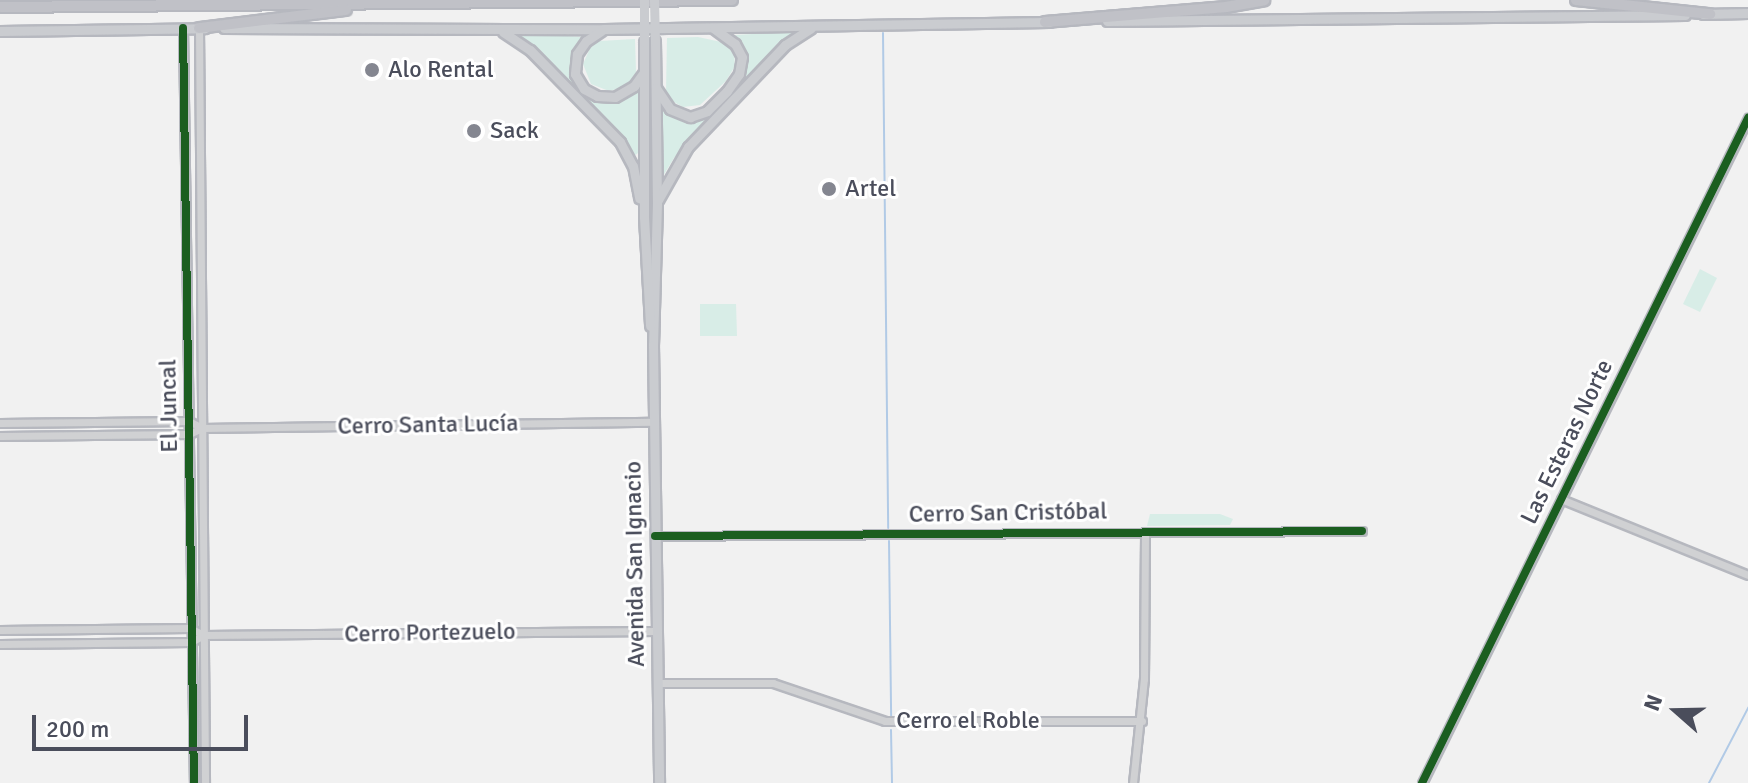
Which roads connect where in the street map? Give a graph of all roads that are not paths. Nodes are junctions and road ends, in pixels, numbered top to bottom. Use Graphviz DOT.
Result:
graph roads {
  1 [pos="644,0"];
  2 [pos="654,0"];
  3 [pos="732,0"];
  4 [pos="1264,0"];
  5 [pos="1576,0"];
  6 [pos="412,3"];
  7 [pos="0,7"];
  8 [pos="1748,13"];
  9 [pos="1710,14"];
  10 [pos="1045,22"];
  11 [pos="820,25"];
  12 [pos="183,28"];
  13 [pos="199,28"];
  14 [pos="711,28"];
  15 [pos="496,29"];
  16 [pos="604,29"];
  17 [pos="0,31"];
  18 [pos="650,41"];
  19 [pos="644,72"];
  20 [pos="655,85"];
  21 [pos="1748,118"];
  22 [pos="657,203"];
  23 [pos="644,217"];
  24 [pos="653,345"];
  25 [pos="189,421"];
  26 [pos="654,422"];
  27 [pos="0,423"];
  28 [pos="202,428"];
  29 [pos="189,434"];
  30 [pos="0,436"];
  31 [pos="1561,499"];
  32 [pos="1362,531"];
  33 [pos="1145,532"];
  34 [pos="655,536"];
  35 [pos="1748,575"];
  36 [pos="190,628"];
  37 [pos="0,630"];
  38 [pos="656,631"];
  39 [pos="204,635"];
  40 [pos="191,642"];
  41 [pos="0,644"];
  42 [pos="657,683"];
  43 [pos="1142,721"];
  44 [pos="194,783"];
  45 [pos="205,783"];
  46 [pos="659,783"];
  47 [pos="1133,783"];
  48 [pos="1422,783"];
  1 -- 18 [label="main road, Avenida San Ignacio, bridge"];
  2 -- 18 [label="main road, Avenida San Ignacio, bridge"];
  3 -- 6 [label="highway"];
  4 -- 10 [label="highway"];
  5 -- 9 [label="highway"];
  6 -- 7 [label="highway"];
  6 -- 13 [label="highway"];
  8 -- 9 [label="main road"];
  9 -- 10 [label="main road"];
  10 -- 11 [label="main road"];
  11 -- 14 [label="main road"];
  11 -- 22 [label="main road"];
  12 -- 13 [label="main road"];
  12 -- 17 [label="main road"];
  12 -- 25 [label="street, El Juncal"];
  13 -- 15 [label="main road"];
  13 -- 28 [label="street, El Juncal"];
  14 -- 16 [label="main road"];
  14 -- 20 [label="main road"];
  15 -- 16 [label="main road"];
  15 -- 23 [label="main road"];
  16 -- 19 [label="main road"];
  18 -- 19 [label="main road, Avenida San Ignacio"];
  18 -- 20 [label="main road, Avenida San Ignacio"];
  19 -- 23 [label="main road, Avenida San Ignacio"];
  20 -- 22 [label="main road, Avenida San Ignacio"];
  21 -- 31 [label="street, Las Esteras Norte"];
  22 -- 24 [label="main road, Avenida San Ignacio"];
  23 -- 24 [label="main road, Avenida San Ignacio"];
  24 -- 26 [label="main road, Avenida San Ignacio"];
  25 -- 27 [label="street, Cerro Santa Lucía"];
  25 -- 28 [label="street, Cerro Santa Lucía"];
  25 -- 29 [label="street, El Juncal"];
  26 -- 28 [label="street, Cerro Santa Lucía"];
  26 -- 34 [label="main road, Avenida San Ignacio"];
  28 -- 29 [label="street, Cerro Santa Lucía"];
  28 -- 39 [label="street, El Juncal"];
  29 -- 30 [label="street, Cerro Santa Lucía"];
  29 -- 36 [label="street, El Juncal"];
  31 -- 35 [label="street"];
  31 -- 48 [label="street, Las Esteras Norte"];
  32 -- 33 [label="street, Cerro San Cristóbal"];
  33 -- 34 [label="street, Cerro San Cristóbal"];
  33 -- 43 [label="street"];
  34 -- 38 [label="main road, Avenida San Ignacio"];
  36 -- 37 [label="street, Cerro Portezuelo"];
  36 -- 39 [label="street, Cerro Portezuelo"];
  36 -- 40 [label="street, El Juncal"];
  38 -- 39 [label="street, Cerro Portezuelo"];
  38 -- 42 [label="main road, Avenida San Ignacio"];
  39 -- 40 [label="street, Cerro Portezuelo"];
  39 -- 45 [label="street, El Juncal"];
  40 -- 41 [label="street, Cerro Portezuelo"];
  40 -- 44 [label="street, El Juncal"];
  42 -- 43 [label="street, Cerro el Roble"];
  42 -- 46 [label="main road, Avenida San Ignacio"];
  43 -- 47 [label="street"];
}
